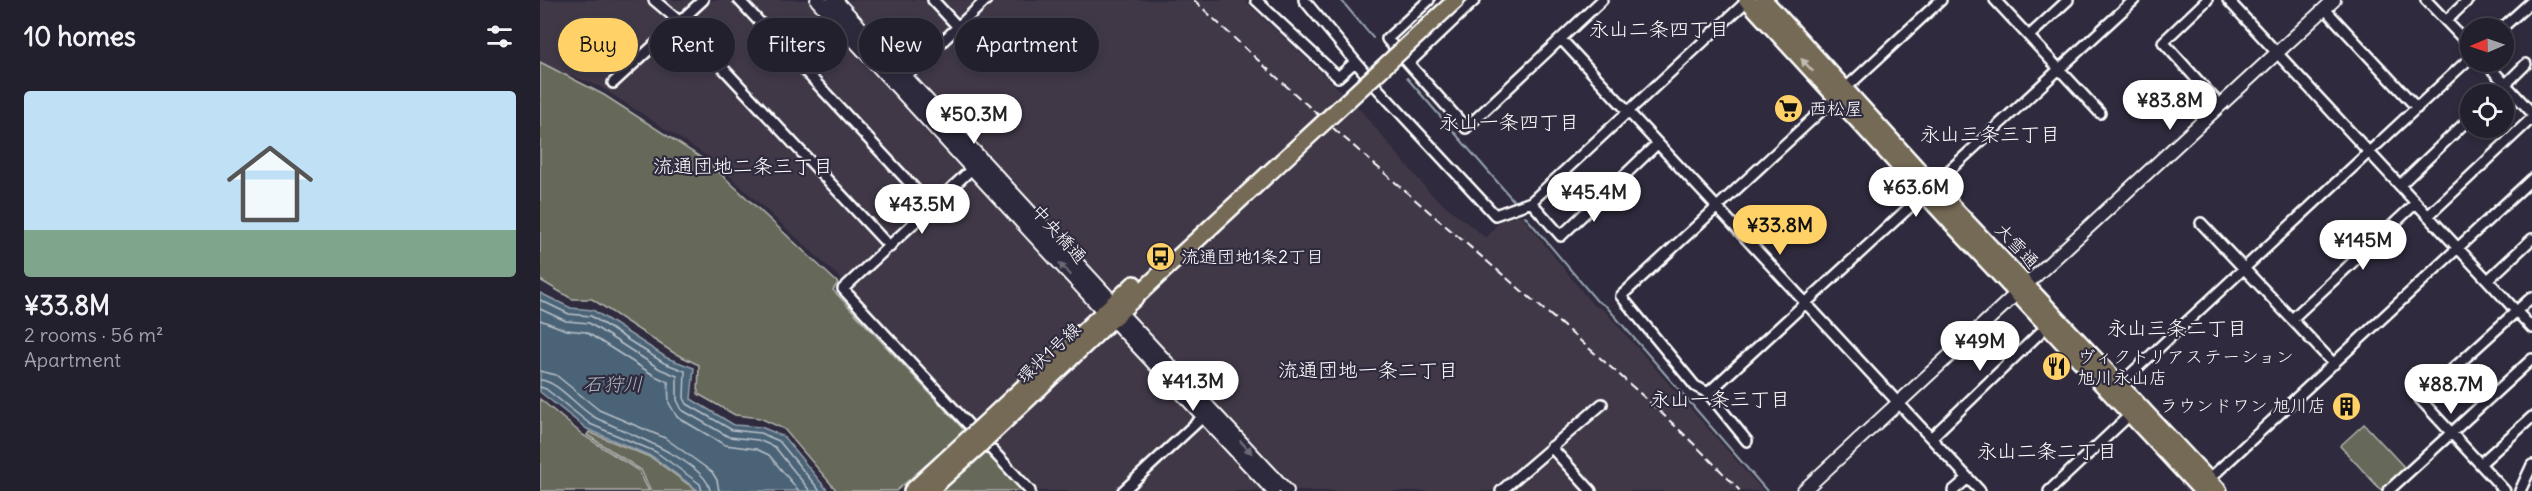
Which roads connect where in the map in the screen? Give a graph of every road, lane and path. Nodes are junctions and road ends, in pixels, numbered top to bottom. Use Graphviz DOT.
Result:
graph roads {
  1 [pos="654,0"];
  2 [pos="703,0"];
  3 [pos="739,0"];
  4 [pos="818,0"];
  5 [pos="834,0"];
  6 [pos="933,0"];
  7 [pos="986,0"];
  8 [pos="1256,0"];
  9 [pos="1304,0"];
  10 [pos="1429,0"];
  11 [pos="1440,0"];
  12 [pos="1456,0"];
  13 [pos="1475,0"];
  14 [pos="1602,0"];
  15 [pos="1748,0"];
  16 [pos="1764,0"];
  17 [pos="1941,0"];
  18 [pos="2068,0"];
  19 [pos="2134,0"];
  20 [pos="2207,0"];
  21 [pos="2230,0"];
  22 [pos="2426,0"];
  23 [pos="2468,0"];
  24 [pos="2532,0"];
  25 [pos="2000,2"];
  26 [pos="2329,4"];
  27 [pos="675,18"];
  28 [pos="684,18"];
  29 [pos="967,18"];
  30 [pos="2513,18"];
  31 [pos="2446,21"];
  32 [pos="955,24"];
  33 [pos="955,30"];
  34 [pos="2029,36"];
  35 [pos="2460,36"];
  36 [pos="1561,39"];
  37 [pos="650,49"];
  38 [pos="2277,53"];
  39 [pos="1355,62"];
  40 [pos="1409,63"];
  41 [pos="2526,64"];
  42 [pos="2460,67"];
  43 [pos="2059,69"];
  44 [pos="727,72"];
  45 [pos="2495,72"];
  46 [pos="901,81"];
  47 [pos="613,83"];
  48 [pos="2507,84"];
  49 [pos="1841,93"];
  50 [pos="2514,93"];
  51 [pos="2220,105"];
  52 [pos="2417,108"];
  53 [pos="1626,111"];
  54 [pos="2100,113"];
  55 [pos="2532,116"];
  56 [pos="2460,128"];
  57 [pos="1657,144"];
  58 [pos="2369,152"];
  59 [pos="978,163"];
  60 [pos="2532,179"];
  61 [pos="2400,185"];
  62 [pos="1928,189"];
  63 [pos="1531,202"];
  64 [pos="2416,203"];
  65 [pos="932,207"];
  66 [pos="1716,208"];
  67 [pos="2428,216"];
  68 [pos="2201,223"];
  69 [pos="2532,239"];
  70 [pos="890,247"];
  71 [pos="2458,248"];
  72 [pos="2244,267"];
  73 [pos="1156,271"];
  74 [pos="2488,280"];
  75 [pos="2022,289"];
  76 [pos="2532,297"];
  77 [pos="1804,302"];
  78 [pos="2517,311"];
  79 [pos="1112,312"];
  80 [pos="2292,319"];
  81 [pos="2048,325"];
  82 [pos="2532,328"];
  83 [pos="2532,359"];
  84 [pos="2334,363"];
  85 [pos="2120,384"];
  86 [pos="1707,393"];
  87 [pos="1602,404"];
  88 [pos="1899,404"];
  89 [pos="2136,410"];
  90 [pos="1207,413"];
  91 [pos="2532,417"];
  92 [pos="2451,434"];
  93 [pos="1931,438"];
  94 [pos="1747,441"];
  95 [pos="1551,447"];
  96 [pos="968,448"];
  97 [pos="2480,464"];
  98 [pos="2532,465"];
  99 [pos="1968,478"];
  100 [pos="2497,483"];
  101 [pos="2205,488"];
  102 [pos="912,491"];
  103 [pos="929,491"];
  104 [pos="1030,491"];
  105 [pos="1122,491"];
  106 [pos="1273,491"];
  107 [pos="1287,491"];
  108 [pos="1501,491"];
  109 [pos="1591,491"];
  110 [pos="1803,491"];
  111 [pos="1953,491"];
  112 [pos="1980,491"];
  113 [pos="2049,491"];
  114 [pos="2388,491"];
  115 [pos="2488,491"];
  116 [pos="2505,491"];
  117 [pos="2520,491"];
  1 -- 27 [label="street"];
  2 -- 28 [label="street"];
  3 -- 65 [label="street"];
  4 -- 46 [label="main road, 中央橋通"];
  5 -- 46 [label="main road, 中央橋通"];
  6 -- 32 [label="street"];
  7 -- 29 [label="street"];
  8 -- 39 [label="street"];
  9 -- 39 [label="street"];
  10 -- 40 [label="street"];
  11 -- 73 [label="main road"];
  12 -- 73 [label="main road, bridge"];
  13 -- 40 [label="street"];
  14 -- 36 [label="street"];
  49 -- 15 [label="main road, 大雪通, one-way"];
  15 -- 53 [label="street"];
  16 -- 49 [label="main road, 大雪通"];
  17 -- 49 [label="street"];
  18 -- 34 [label="street"];
  19 -- 43 [label="street"];
  20 -- 51 [label="street"];
  21 -- 38 [label="street"];
  22 -- 31 [label="street"];
  23 -- 31 [label="street"];
  24 -- 30 [label="street"];
  25 -- 34 [label="street"];
  26 -- 38 [label="street"];
  26 -- 52 [label="street"];
  31 -- 35 [label="street"];
  33 -- 46 [label="street"];
  34 -- 43 [label="street"];
  36 -- 40 [label="street"];
  36 -- 53 [label="street"];
  37 -- 47 [label="street"];
  38 -- 51 [label="street"];
  38 -- 58 [label="street"];
  39 -- 63 [label="street"];
  41 -- 48 [label="street"];
  42 -- 52 [label="street"];
  43 -- 54 [label="street"];
  43 -- 62 [label="street"];
  44 -- 70 [label="street"];
  45 -- 48 [label="street"];
  46 -- 59 [label="main road, 中央橋通"];
  49 -- 62 [label="main road, 大雪通"];
  49 -- 66 [label="street"];
  50 -- 55 [label="street"];
  51 -- 75 [label="street"];
  52 -- 58 [label="street"];
  53 -- 57 [label="street"];
  53 -- 63 [label="street"];
  55 -- 67 [label="street"];
  56 -- 61 [label="street"];
  57 -- 63 [label="street"];
  57 -- 66 [label="street"];
  58 -- 61 [label="street"];
  58 -- 72 [label="street"];
  59 -- 65 [label="street"];
  59 -- 79 [label="main road, 中央橋通"];
  60 -- 71 [label="street"];
  61 -- 64 [label="street"];
  62 -- 75 [label="main road, 大雪通"];
  62 -- 77 [label="street"];
  64 -- 67 [label="street"];
  64 -- 80 [label="street"];
  65 -- 70 [label="street"];
  66 -- 77 [label="street"];
  66 -- 86 [label="street"];
  67 -- 71 [label="street"];
  68 -- 72 [label="street"];
  69 -- 74 [label="street"];
  70 -- 104 [label="street"];
  71 -- 74 [label="street"];
  71 -- 84 [label="street"];
  72 -- 80 [label="street"];
  72 -- 85 [label="street"];
  73 -- 79 [label="main road, 環状1号線"];
  74 -- 78 [label="street"];
  75 -- 81 [label="main road, 大雪通"];
  75 -- 85 [label="main road, 大雪通"];
  75 -- 88 [label="street"];
  76 -- 78 [label="street"];
  77 -- 86 [label="street"];
  77 -- 88 [label="street"];
  78 -- 82 [label="street"];
  78 -- 92 [label="street"];
  79 -- 90 [label="street, 中央橋通"];
  79 -- 96 [label="main road, 環状1号線, bridge"];
  80 -- 84 [label="street"];
  81 -- 89 [label="main road, 大雪通"];
  81 -- 93 [label="street"];
  83 -- 92 [label="street"];
  84 -- 101 [label="street"];
  85 -- 89 [label="main road, 大雪通"];
  86 -- 94 [label="street"];
  87 -- 95 [label="street"];
  88 -- 93 [label="street"];
  88 -- 110 [label="street"];
  89 -- 101 [label="main road, 大雪通"];
  89 -- 113 [label="street"];
  90 -- 105 [label="street"];
  90 -- 106 [label="street, 中央橋通"];
  90 -- 107 [label="street, 中央橋通, one-way"];
  91 -- 97 [label="street"];
  92 -- 97 [label="street"];
  92 -- 114 [label="street"];
  93 -- 99 [label="street"];
  95 -- 108 [label="street"];
  95 -- 109 [label="street"];
  96 -- 102 [label="main road"];
  96 -- 103 [label="main road"];
  97 -- 100 [label="street"];
  98 -- 117 [label="street"];
  99 -- 111 [label="street"];
  99 -- 112 [label="street"];
  100 -- 115 [label="street"];
  100 -- 116 [label="street"];
}
